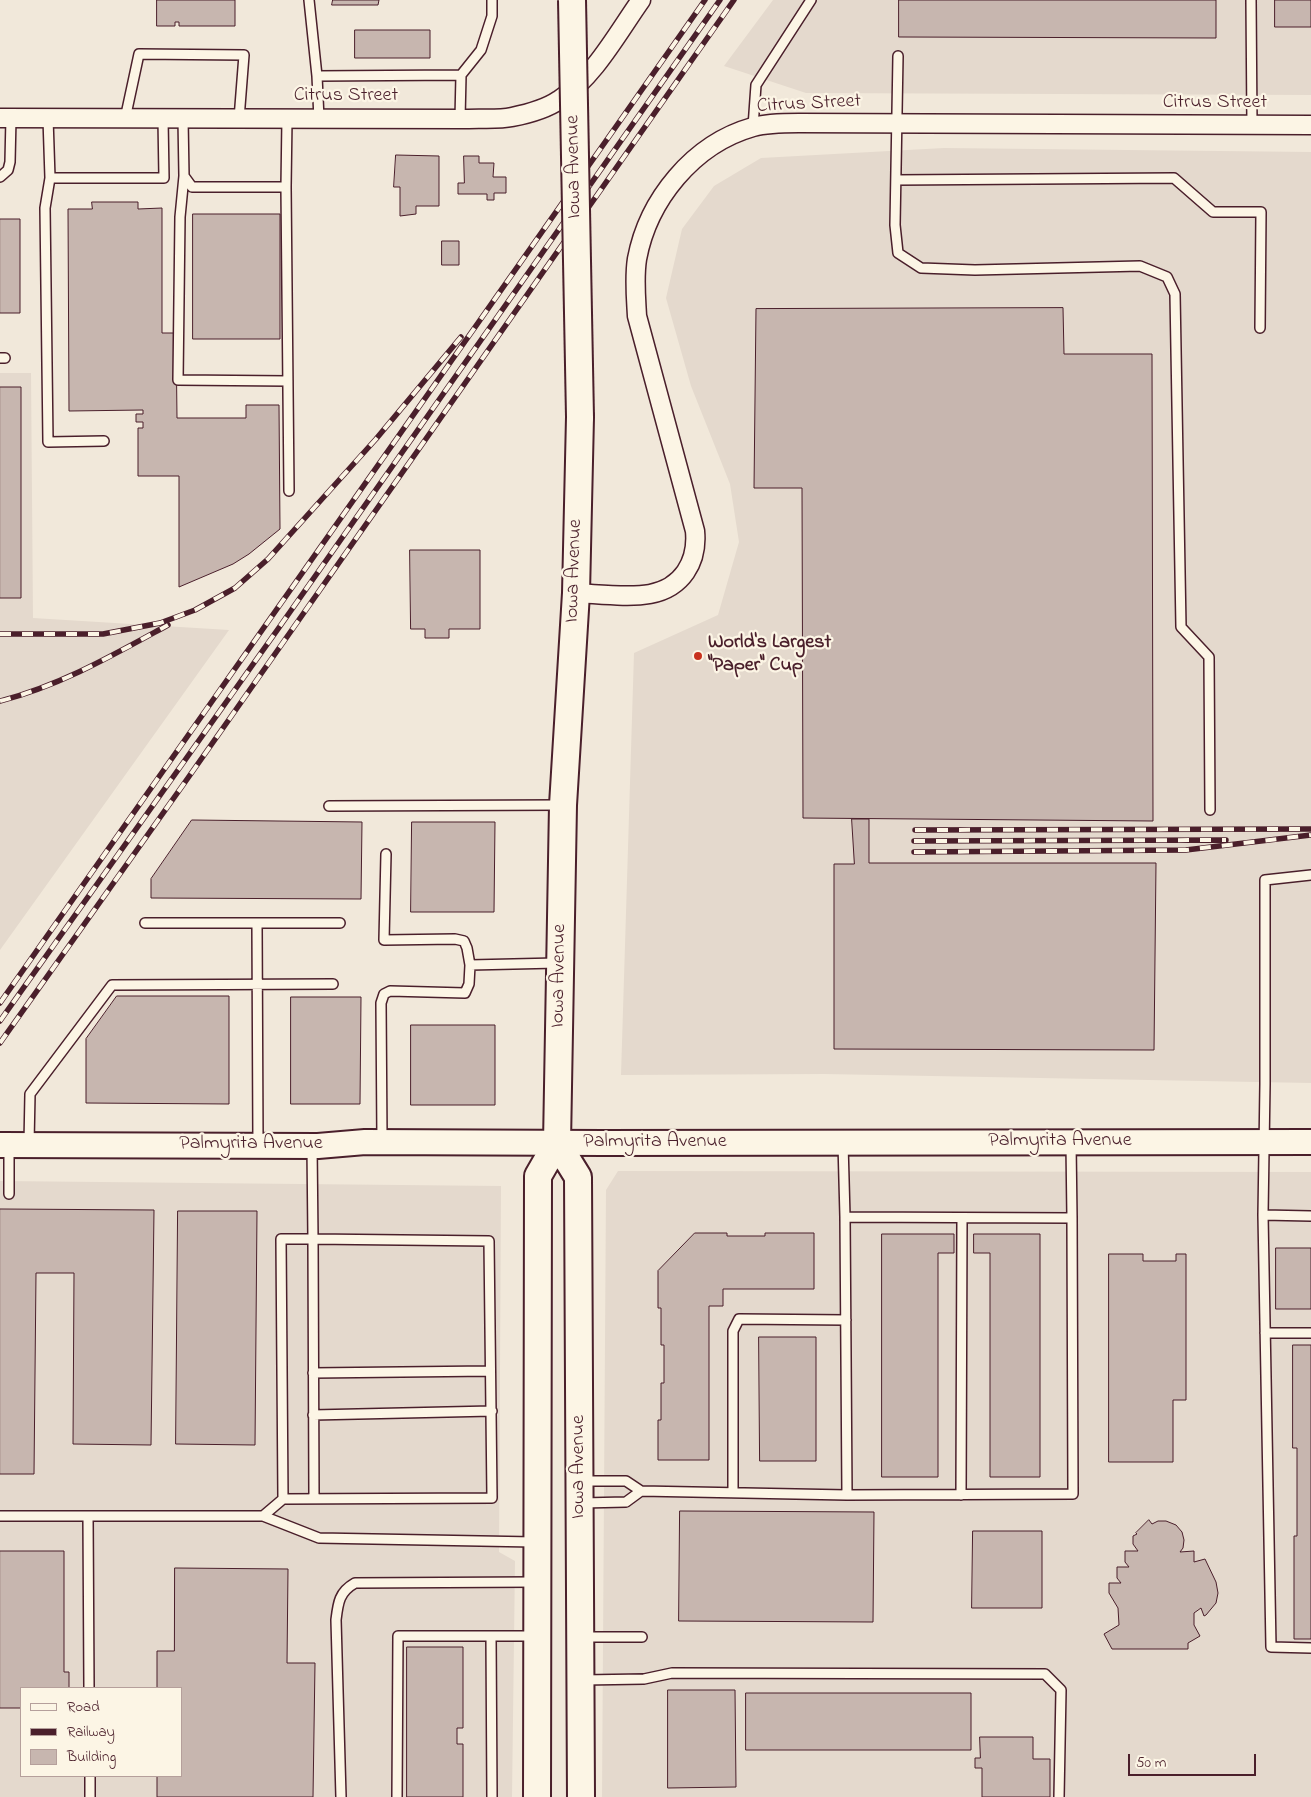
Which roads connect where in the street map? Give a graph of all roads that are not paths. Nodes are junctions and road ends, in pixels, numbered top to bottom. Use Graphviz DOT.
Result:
graph roads {
  1 [pos="308,0"];
  2 [pos="492,0"];
  3 [pos="572,0"];
  4 [pos="641,0"];
  5 [pos="811,0"];
  6 [pos="1251,0"];
  7 [pos="898,56"];
  8 [pos="461,75"];
  9 [pos="317,76"];
  10 [pos="5,118"];
  11 [pos="48,118"];
  12 [pos="125,119"];
  13 [pos="163,119"];
  14 [pos="183,119"];
  15 [pos="239,119"];
  16 [pos="287,119"];
  17 [pos="319,119"];
  18 [pos="460,119"];
  19 [pos="897,124"];
  20 [pos="1252,125"];
  21 [pos="1311,125"];
  22 [pos="753,127"];
  23 [pos="184,176"];
  24 [pos="0,177"];
  25 [pos="50,178"];
  26 [pos="896,180"];
  27 [pos="286,188"];
  28 [pos="1260,328"];
  29 [pos="288,381"];
  30 [pos="104,441"];
  31 [pos="289,491"];
  32 [pos="576,593"];
  33 [pos="563,805"];
  34 [pos="329,806"];
  35 [pos="1210,810"];
  36 [pos="386,854"];
  37 [pos="1311,874"];
  38 [pos="145,923"];
  39 [pos="257,923"];
  40 [pos="340,923"];
  41 [pos="560,963"];
  42 [pos="470,965"];
  43 [pos="333,984"];
  44 [pos="258,985"];
  45 [pos="382,1142"];
  46 [pos="1071,1142"];
  47 [pos="1265,1142"];
  48 [pos="1311,1142"];
  49 [pos="557,1143"];
  50 [pos="843,1143"];
  51 [pos="12,1145"];
  52 [pos="258,1146"];
  53 [pos="312,1146"];
  54 [pos="8,1194"];
  55 [pos="1263,1215"];
  56 [pos="1311,1216"];
  57 [pos="845,1217"];
  58 [pos="962,1218"];
  59 [pos="1072,1218"];
  60 [pos="313,1239"];
  61 [pos="846,1320"];
  62 [pos="1265,1333"];
  63 [pos="1311,1333"];
  64 [pos="490,1370"];
  65 [pos="313,1373"];
  66 [pos="492,1411"];
  67 [pos="313,1415"];
  68 [pos="641,1491"];
  69 [pos="580,1492"];
  70 [pos="733,1493"];
  71 [pos="961,1494"];
  72 [pos="847,1495"];
  73 [pos="283,1499"];
  74 [pos="314,1499"];
  75 [pos="0,1516"];
  76 [pos="88,1516"];
  77 [pos="263,1516"];
  78 [pos="537,1542"];
  79 [pos="537,1582"];
  80 [pos="491,1636"];
  81 [pos="537,1636"];
  82 [pos="642,1637"];
  83 [pos="580,1638"];
  84 [pos="1311,1648"];
  85 [pos="580,1680"];
  86 [pos="89,1687"];
  87 [pos="90,1777"];
  88 [pos="90,1797"];
  89 [pos="341,1797"];
  90 [pos="396,1797"];
  91 [pos="492,1797"];
  92 [pos="537,1797"];
  93 [pos="581,1797"];
  94 [pos="1059,1797"];
  1 -- 9 [label="lane"];
  2 -- 8 [label="lane"];
  3 -- 32 [label="main road, Iowa Avenue, bridge"];
  4 -- 18 [label="street, Citrus Street"];
  5 -- 22 [label="lane"];
  6 -- 20 [label="lane"];
  7 -- 19 [label="lane"];
  8 -- 9 [label="lane"];
  8 -- 18 [label="lane"];
  9 -- 17 [label="lane"];
  10 -- 11 [label="street, Citrus Street"];
  10 -- 24 [label="lane"];
  11 -- 12 [label="street, Citrus Street"];
  11 -- 25 [label="lane"];
  12 -- 13 [label="street, Citrus Street"];
  12 -- 15 [label="lane"];
  13 -- 14 [label="street, Citrus Street"];
  13 -- 25 [label="lane"];
  14 -- 15 [label="street, Citrus Street"];
  14 -- 23 [label="lane"];
  15 -- 16 [label="street, Citrus Street"];
  16 -- 17 [label="street, Citrus Street"];
  16 -- 27 [label="lane"];
  17 -- 18 [label="street, Citrus Street"];
  19 -- 20 [label="street, Citrus Street"];
  19 -- 22 [label="street, Citrus Street"];
  19 -- 26 [label="lane"];
  20 -- 21 [label="street, Citrus Street"];
  22 -- 32 [label="street, Citrus Street"];
  23 -- 27 [label="lane"];
  23 -- 29 [label="lane"];
  25 -- 30 [label="lane"];
  26 -- 28 [label="lane"];
  26 -- 35 [label="lane"];
  27 -- 29 [label="lane"];
  29 -- 31 [label="lane"];
  32 -- 33 [label="main road, Iowa Avenue"];
  33 -- 34 [label="lane"];
  33 -- 41 [label="main road, Iowa Avenue"];
  36 -- 42 [label="lane"];
  37 -- 47 [label="lane"];
  38 -- 39 [label="lane"];
  39 -- 40 [label="lane"];
  39 -- 44 [label="lane"];
  41 -- 42 [label="lane"];
  41 -- 49 [label="main road, Iowa Avenue"];
  42 -- 45 [label="lane"];
  43 -- 44 [label="lane"];
  44 -- 51 [label="lane"];
  44 -- 52 [label="lane"];
  45 -- 49 [label="street, Palmyrita Avenue"];
  45 -- 53 [label="street, Palmyrita Avenue"];
  46 -- 47 [label="street, Palmyrita Avenue"];
  46 -- 50 [label="street, Palmyrita Avenue"];
  46 -- 59 [label="lane"];
  47 -- 48 [label="street, Palmyrita Avenue"];
  47 -- 55 [label="lane"];
  49 -- 50 [label="street, Palmyrita Avenue"];
  49 -- 69 [label="main road, Iowa Avenue"];
  49 -- 78 [label="main road, Iowa Avenue"];
  50 -- 57 [label="lane"];
  51 -- 52 [label="street, Palmyrita Avenue"];
  51 -- 54 [label="lane"];
  52 -- 53 [label="street, Palmyrita Avenue"];
  53 -- 60 [label="lane"];
  55 -- 56 [label="lane"];
  55 -- 62 [label="lane"];
  57 -- 58 [label="lane"];
  57 -- 61 [label="lane"];
  58 -- 59 [label="lane"];
  58 -- 71 [label="lane"];
  59 -- 71 [label="lane"];
  60 -- 64 [label="lane"];
  60 -- 65 [label="lane"];
  60 -- 73 [label="lane"];
  61 -- 70 [label="lane"];
  61 -- 72 [label="lane"];
  62 -- 63 [label="lane"];
  62 -- 84 [label="lane"];
  64 -- 65 [label="lane"];
  64 -- 66 [label="lane"];
  65 -- 67 [label="lane"];
  66 -- 67 [label="lane"];
  66 -- 74 [label="lane"];
  67 -- 74 [label="lane"];
  68 -- 69 [label="lane"];
  68 -- 69 [label="lane"];
  68 -- 70 [label="lane"];
  69 -- 83 [label="main road, Iowa Avenue"];
  70 -- 72 [label="lane"];
  71 -- 72 [label="lane"];
  73 -- 74 [label="lane"];
  73 -- 77 [label="lane"];
  75 -- 76 [label="lane"];
  76 -- 77 [label="lane"];
  76 -- 86 [label="lane"];
  77 -- 78 [label="lane"];
  78 -- 79 [label="main road, Iowa Avenue"];
  79 -- 81 [label="main road, Iowa Avenue"];
  79 -- 89 [label="lane"];
  80 -- 81 [label="lane"];
  80 -- 90 [label="lane"];
  80 -- 91 [label="lane"];
  81 -- 92 [label="main road, Iowa Avenue"];
  82 -- 83 [label="lane"];
  83 -- 85 [label="main road, Iowa Avenue"];
  85 -- 93 [label="main road, Iowa Avenue"];
  85 -- 94 [label="lane"];
  87 -- 88 [label="lane"];
}
